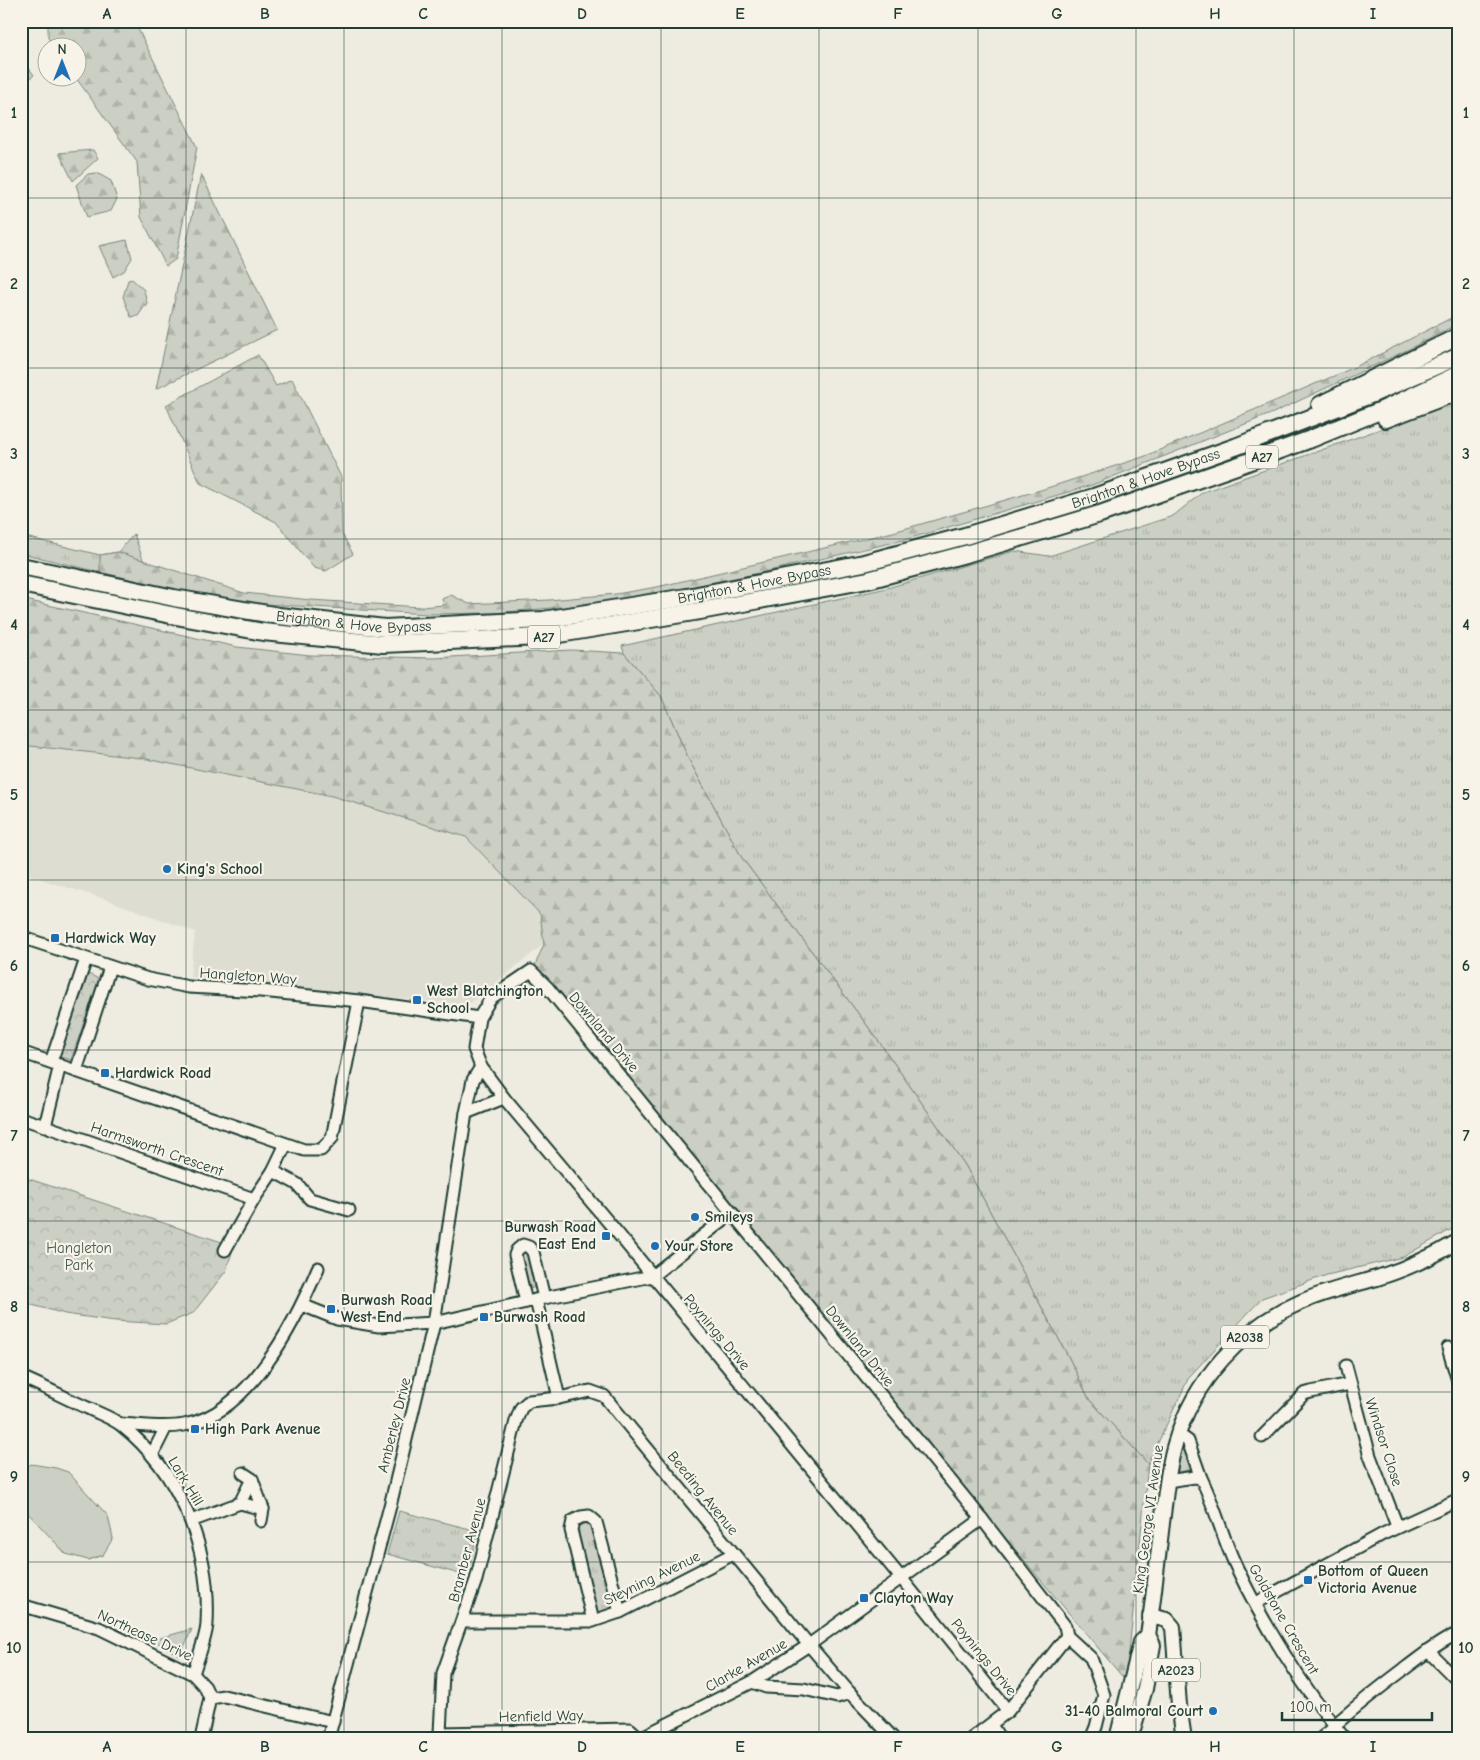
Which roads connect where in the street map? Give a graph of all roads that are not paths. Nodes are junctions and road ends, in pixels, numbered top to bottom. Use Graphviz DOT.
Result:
graph roads {
  1 [pos="1459,336"];
  2 [pos="1459,356"];
  3 [pos="1459,374"];
  4 [pos="1459,391"];
  5 [pos="1311,439"];
  6 [pos="1236,447"];
  7 [pos="21,566"];
  8 [pos="21,584"];
  9 [pos="21,938"];
  10 [pos="86,959"];
  11 [pos="110,967"];
  12 [pos="531,972"];
  13 [pos="359,1000"];
  14 [pos="479,1018"];
  15 [pos="21,1052"];
  16 [pos="55,1064"];
  17 [pos="481,1068"];
  18 [pos="76,1071"];
  19 [pos="504,1098"];
  20 [pos="466,1113"];
  21 [pos="21,1118"];
  22 [pos="51,1128"];
  23 [pos="286,1144"];
  24 [pos="273,1171"];
  25 [pos="254,1199"];
  26 [pos="349,1210"];
  27 [pos="732,1213"];
  28 [pos="1459,1241"];
  29 [pos="224,1250"];
  30 [pos="318,1268"];
  31 [pos="652,1276"];
  32 [pos="535,1300"];
  33 [pos="302,1305"];
  34 [pos="434,1323"];
  35 [pos="1448,1348"];
  36 [pos="1346,1366"];
  37 [pos="21,1377"];
  38 [pos="1350,1384"];
  39 [pos="1459,1384"];
  40 [pos="559,1398"];
  41 [pos="120,1424"];
  42 [pos="166,1427"];
  43 [pos="1178,1434"];
  44 [pos="1262,1437"];
  45 [pos="152,1455"];
  46 [pos="1201,1478"];
  47 [pos="1167,1481"];
  48 [pos="1459,1499"];
  49 [pos="240,1503"];
  50 [pos="263,1508"];
  51 [pos="982,1519"];
  52 [pos="192,1521"];
  53 [pos="261,1521"];
  54 [pos="1397,1526"];
  55 [pos="733,1554"];
  56 [pos="902,1579"];
  57 [pos="1256,1603"];
  58 [pos="21,1605"];
  59 [pos="620,1612"];
  60 [pos="1150,1616"];
  61 [pos="463,1621"];
  62 [pos="593,1621"];
  63 [pos="1459,1633"];
  64 [pos="1148,1635"];
  65 [pos="1067,1636"];
  66 [pos="809,1645"];
  67 [pos="1428,1651"];
  68 [pos="193,1674"];
  69 [pos="752,1682"];
  70 [pos="1459,1682"];
  71 [pos="850,1693"];
  72 [pos="210,1698"];
  73 [pos="1008,1711"];
  74 [pos="333,1722"];
  75 [pos="991,1726"];
  76 [pos="1335,1727"];
  77 [pos="441,1736"];
  78 [pos="639,1738"];
  79 [pos="201,1739"];
  80 [pos="328,1739"];
  81 [pos="894,1739"];
  82 [pos="971,1739"];
  83 [pos="1000,1739"];
  84 [pos="1090,1739"];
  85 [pos="1117,1739"];
  86 [pos="1130,1739"];
  87 [pos="1184,1739"];
  88 [pos="1320,1739"];
  89 [pos="1345,1739"];
  1 -- 6 [label="highway, A27"];
  2 -- 6 [label="highway, Brighton & Hove Bypass / A27"];
  3 -- 5 [label="highway, Brighton & Hove Bypass / A27"];
  4 -- 5 [label="highway, A27"];
  5 -- 8 [label="highway, Brighton & Hove Bypass / A27"];
  6 -- 7 [label="highway, Brighton & Hove Bypass / A27"];
  9 -- 10 [label="street, Hangleton Way"];
  10 -- 11 [label="street, Hangleton Way"];
  10 -- 16 [label="street"];
  11 -- 13 [label="street, Hangleton Way"];
  11 -- 18 [label="street"];
  12 -- 14 [label="street, Poynings Drive"];
  12 -- 27 [label="street, Downland Drive"];
  13 -- 14 [label="street, Hangleton Way"];
  13 -- 23 [label="street"];
  14 -- 17 [label="street, Poynings Drive"];
  15 -- 16 [label="street"];
  16 -- 18 [label="street"];
  16 -- 21 [label="street"];
  17 -- 19 [label="street, Poynings Drive"];
  17 -- 20 [label="street, Amberley Drive"];
  18 -- 23 [label="street"];
  19 -- 20 [label="street"];
  19 -- 31 [label="street, Poynings Drive"];
  20 -- 34 [label="street, Amberley Drive"];
  22 -- 25 [label="street, Harmsworth Crescent"];
  23 -- 24 [label="street"];
  24 -- 25 [label="street"];
  24 -- 26 [label="street"];
  25 -- 29 [label="street"];
  27 -- 31 [label="street"];
  27 -- 51 [label="street, Downland Drive"];
  28 -- 43 [label="main road, King George VI Avenue / A2038"];
  30 -- 33 [label="street"];
  31 -- 32 [label="street"];
  31 -- 56 [label="street, Poynings Drive"];
  32 -- 34 [label="street"];
  32 -- 40 [label="street"];
  33 -- 34 [label="street"];
  33 -- 42 [label="street"];
  34 -- 74 [label="street, Amberley Drive"];
  35 -- 39 [label="street"];
  36 -- 38 [label="street, Windsor Close"];
  37 -- 41 [label="street, Lark Hill"];
  38 -- 44 [label="street"];
  38 -- 54 [label="street, Windsor Close"];
  40 -- 55 [label="street, Beeding Avenue"];
  40 -- 61 [label="street, Bramber Avenue"];
  41 -- 42 [label="street"];
  41 -- 45 [label="street, Lark Hill"];
  42 -- 45 [label="street"];
  43 -- 46 [label="street, Goldstone Crescent"];
  43 -- 47 [label="main road, King George VI Avenue / A2038"];
  45 -- 52 [label="street, Lark Hill"];
  46 -- 47 [label="street"];
  46 -- 57 [label="street, Goldstone Crescent"];
  47 -- 60 [label="main road, King George VI Avenue / A2038"];
  48 -- 54 [label="street"];
  49 -- 50 [label="street"];
  49 -- 50 [label="street"];
  49 -- 52 [label="street"];
  50 -- 53 [label="street"];
  51 -- 56 [label="street"];
  51 -- 65 [label="street, Downland Drive"];
  52 -- 68 [label="street, Lark Hill"];
  54 -- 57 [label="street"];
  55 -- 59 [label="street, Steyning Avenue"];
  55 -- 66 [label="street, Beeding Avenue"];
  56 -- 66 [label="street"];
  56 -- 73 [label="street, Poynings Drive"];
  57 -- 76 [label="street, Goldstone Crescent"];
  58 -- 68 [label="street, Northease Drive"];
  59 -- 62 [label="street, Steyning Avenue"];
  59 -- 62 [label="street"];
  60 -- 64 [label="main road, King George VI Avenue / A2038"];
  60 -- 87 [label="main road, A2023"];
  61 -- 62 [label="street, Steyning Avenue"];
  61 -- 77 [label="street, Bramber Avenue"];
  63 -- 67 [label="street"];
  64 -- 85 [label="main road, King George VI Avenue / A2038"];
  64 -- 86 [label="main road, King George VI Avenue / A2038"];
  65 -- 73 [label="street"];
  65 -- 84 [label="street"];
  66 -- 69 [label="street, Clarke Avenue"];
  66 -- 71 [label="street, Clarke Avenue"];
  67 -- 70 [label="street"];
  67 -- 76 [label="street"];
  68 -- 72 [label="street, Northease Drive"];
  69 -- 71 [label="street"];
  69 -- 78 [label="street, Clarke Avenue"];
  71 -- 81 [label="street, Clarke Avenue"];
  72 -- 74 [label="street"];
  72 -- 79 [label="street"];
  73 -- 75 [label="street"];
  74 -- 80 [label="street, Amberley Drive"];
  75 -- 82 [label="street"];
  75 -- 83 [label="street"];
  76 -- 88 [label="street"];
  76 -- 89 [label="street, Goldstone Crescent"];
  77 -- 78 [label="street, Henfield Way"];
}
